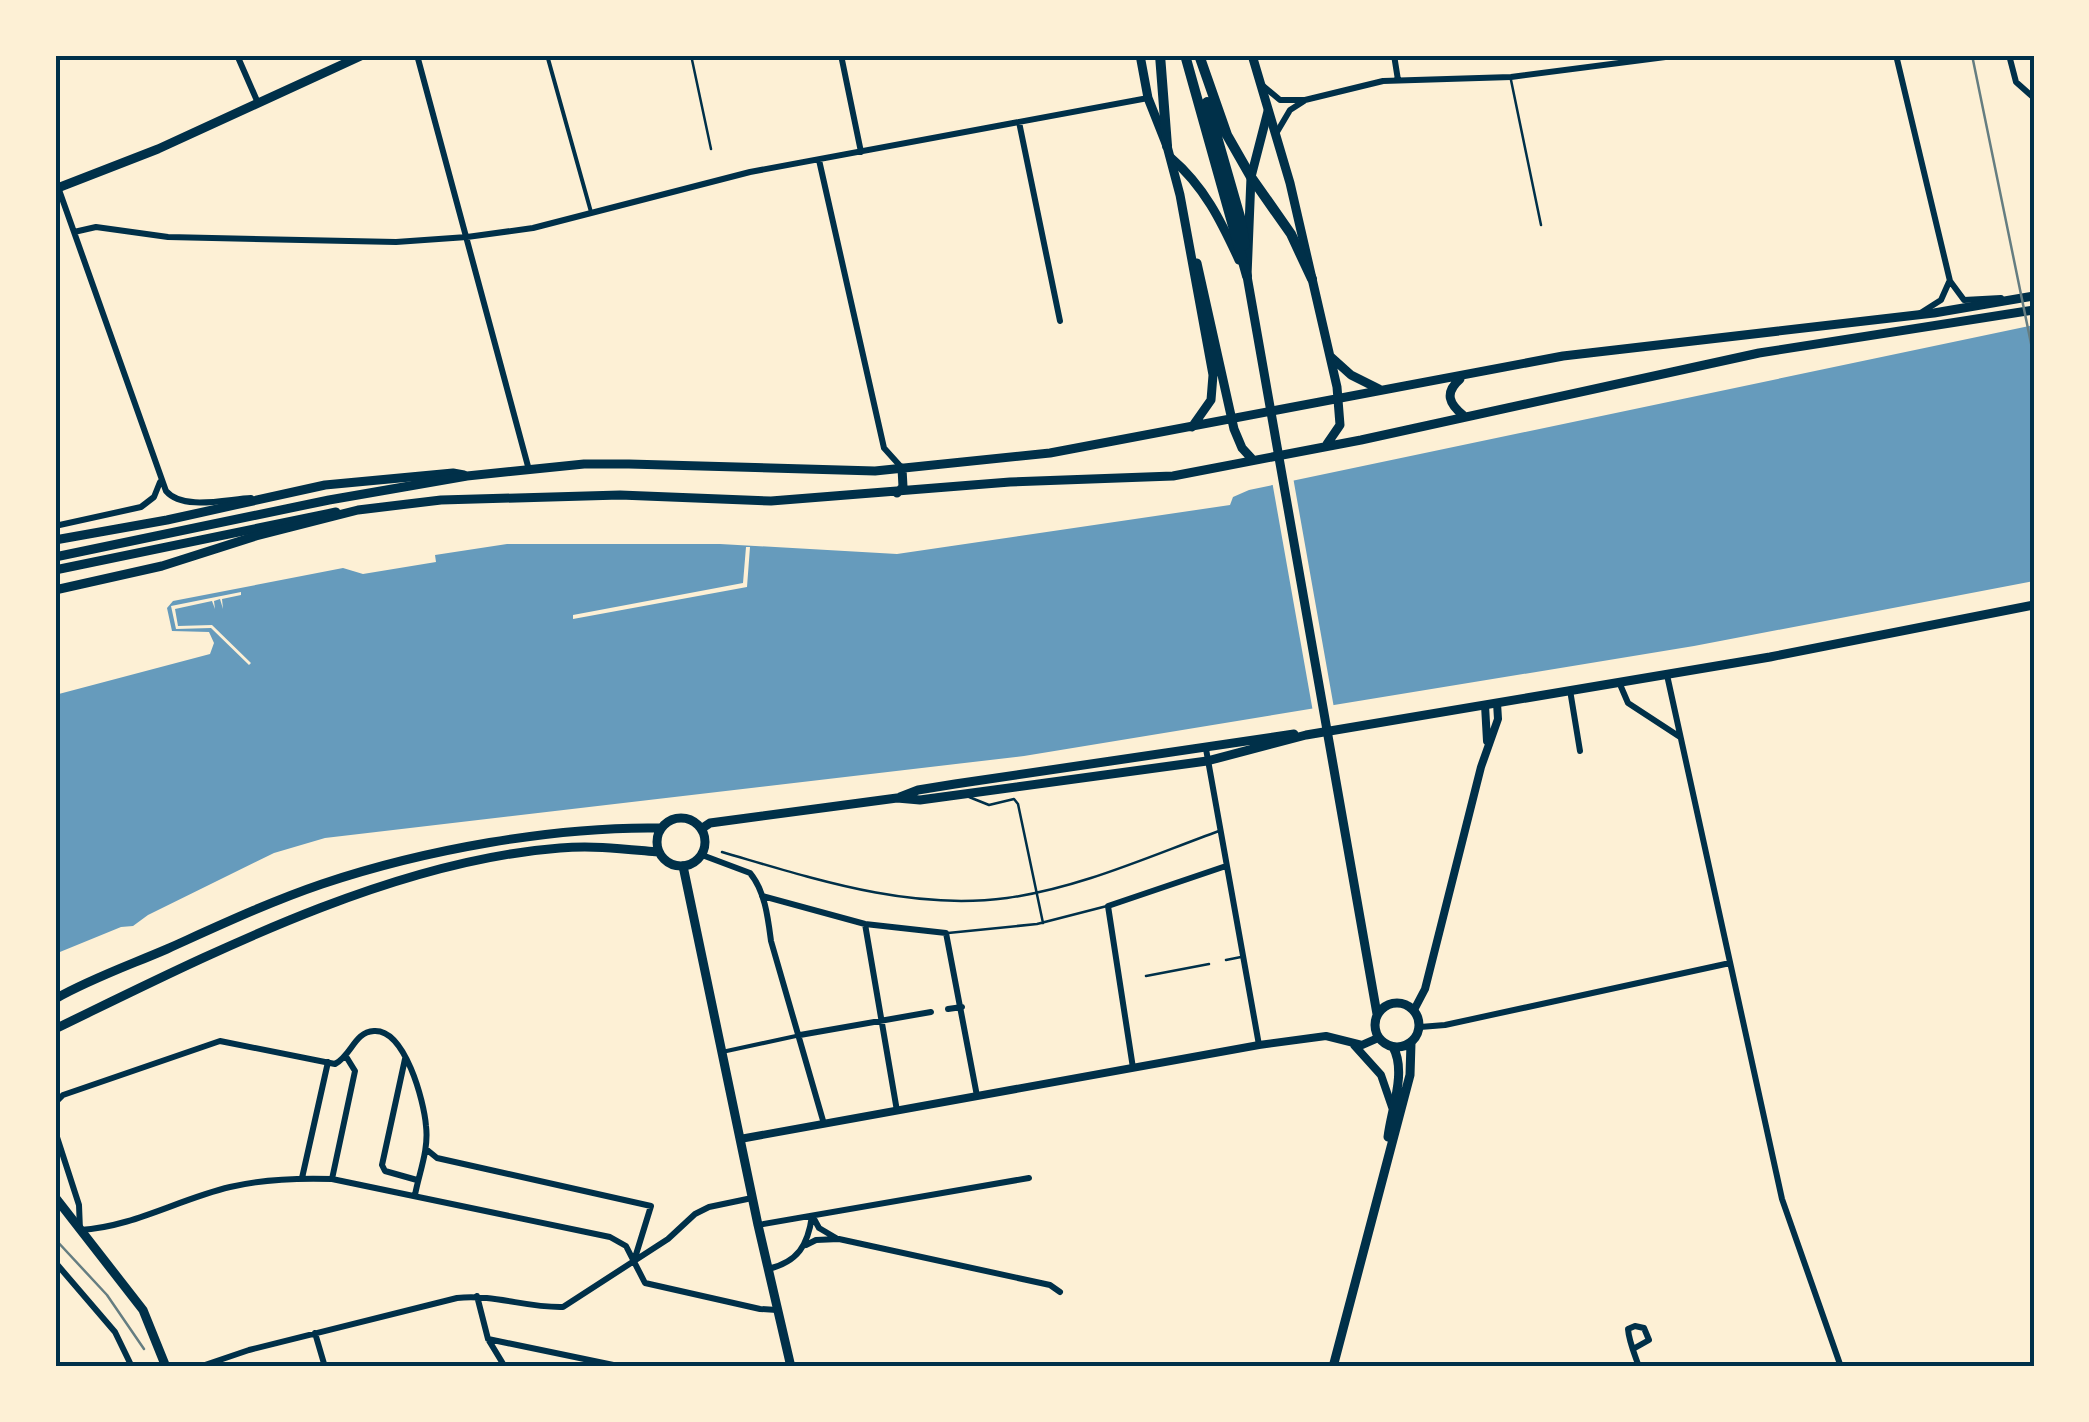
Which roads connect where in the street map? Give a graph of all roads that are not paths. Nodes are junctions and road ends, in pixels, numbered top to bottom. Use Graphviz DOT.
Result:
graph roads {
  1 [pos="237,55"];
  2 [pos="363,55"];
  3 [pos="417,55"];
  4 [pos="547,55"];
  5 [pos="692,55"];
  6 [pos="841,55"];
  7 [pos="1140,55"];
  8 [pos="1160,55"];
  9 [pos="1184,55"];
  10 [pos="1196,55"];
  11 [pos="1252,55"];
  12 [pos="1394,55"];
  13 [pos="1681,55"];
  14 [pos="1896,55"];
  15 [pos="2009,55"];
  16 [pos="338,59"];
  17 [pos="1511,77"];
  18 [pos="1398,80"];
  19 [pos="1261,81"];
  20 [pos="1148,98"];
  21 [pos="2034,98"];
  22 [pos="1305,100"];
  23 [pos="258,103"];
  24 [pos="1267,107"];
  25 [pos="1019,122"];
  26 [pos="1276,138"];
  27 [pos="711,148"];
  28 [pos="861,152"];
  29 [pos="1169,152"];
  30 [pos="820,160"];
  31 [pos="1251,177"];
  32 [pos="56,187"];
  33 [pos="59,199"];
  34 [pos="591,212"];
  35 [pos="1541,225"];
  36 [pos="74,232"];
  37 [pos="467,236"];
  38 [pos="1191,246"];
  39 [pos="1246,276"];
  40 [pos="1312,279"];
  41 [pos="1950,281"];
  42 [pos="2034,296"];
  43 [pos="2021,299"];
  44 [pos="2034,310"];
  45 [pos="1919,314"];
  46 [pos="1060,321"];
  47 [pos="1331,357"];
  48 [pos="1462,377"];
  49 [pos="1382,390"];
  50 [pos="1339,399"];
  51 [pos="1464,416"];
  52 [pos="1231,420"];
  53 [pos="1192,427"];
  54 [pos="1324,446"];
  55 [pos="884,448"];
  56 [pos="1253,460"];
  57 [pos="902,468"];
  58 [pos="530,470"];
  59 [pos="875,471"];
  60 [pos="467,476"];
  61 [pos="160,481"];
  62 [pos="892,493"];
  63 [pos="268,496"];
  64 [pos="358,510"];
  65 [pos="56,525"];
  66 [pos="55,540"];
  67 [pos="170,541"];
  68 [pos="55,557"];
  69 [pos="55,570"];
  70 [pos="55,590"];
  71 [pos="2034,605"];
  72 [pos="1667,675"];
  73 [pos="1619,682"];
  74 [pos="1570,690"];
  75 [pos="1496,703"];
  76 [pos="1484,705"];
  77 [pos="1306,735"];
  78 [pos="1681,738"];
  79 [pos="1206,749"];
  80 [pos="1486,750"];
  81 [pos="1580,751"];
  82 [pos="1208,761"];
  83 [pos="964,793"];
  84 [pos="897,798"];
  85 [pos="661,828"];
  86 [pos="701,829"];
  87 [pos="1220,830"];
  88 [pos="658,852"];
  89 [pos="722,852"];
  90 [pos="702,855"];
  91 [pos="682,866"];
  92 [pos="1226,866"];
  93 [pos="1037,892"];
  94 [pos="762,896"];
  95 [pos="780,901"];
  96 [pos="1108,906"];
  97 [pos="768,914"];
  98 [pos="1043,923"];
  99 [pos="865,924"];
  100 [pos="946,933"];
  101 [pos="1242,957"];
  102 [pos="1226,960"];
  103 [pos="1730,963"];
  104 [pos="1209,964"];
  105 [pos="1146,976"];
  106 [pos="1130,979"];
  107 [pos="1119,980"];
  108 [pos="1372,980"];
  109 [pos="57,997"];
  110 [pos="1389,1004"];
  111 [pos="962,1007"];
  112 [pos="948,1009"];
  113 [pos="1414,1010"];
  114 [pos="930,1012"];
  115 [pos="1377,1014"];
  116 [pos="881,1020"];
  117 [pos="1420,1027"];
  118 [pos="55,1029"];
  119 [pos="800,1035"];
  120 [pos="1378,1038"];
  121 [pos="1350,1042"];
  122 [pos="1411,1042"];
  123 [pos="1259,1045"];
  124 [pos="1393,1047"];
  125 [pos="722,1052"];
  126 [pos="406,1054"];
  127 [pos="346,1058"];
  128 [pos="328,1062"];
  129 [pos="1133,1070"];
  130 [pos="977,1096"];
  131 [pos="56,1102"];
  132 [pos="1392,1107"];
  133 [pos="897,1111"];
  134 [pos="824,1124"];
  135 [pos="55,1131"];
  136 [pos="740,1138"];
  137 [pos="426,1149"];
  138 [pos="1386,1159"];
  139 [pos="302,1178"];
  140 [pos="1029,1178"];
  141 [pos="332,1179"];
  142 [pos="418,1180"];
  143 [pos="414,1195"];
  144 [pos="55,1197"];
  145 [pos="752,1198"];
  146 [pos="812,1216"];
  147 [pos="758,1225"];
  148 [pos="80,1230"];
  149 [pos="839,1239"];
  150 [pos="806,1245"];
  151 [pos="55,1262"];
  152 [pos="634,1262"];
  153 [pos="768,1269"];
  154 [pos="1060,1292"];
  155 [pos="476,1296"];
  156 [pos="778,1310"];
  157 [pos="315,1334"];
  158 [pos="488,1339"];
  159 [pos="1633,1349"];
  160 [pos="132,1367"];
  161 [pos="166,1367"];
  162 [pos="198,1367"];
  163 [pos="325,1367"];
  164 [pos="505,1367"];
  165 [pos="623,1367"];
  166 [pos="791,1367"];
  167 [pos="1333,1367"];
  168 [pos="1639,1367"];
  169 [pos="1841,1367"];
  1 -- 23 [label="street"];
  2 -- 16 [label="main road"];
  3 -- 37 [label="street"];
  4 -- 34 [label="street"];
  5 -- 27 [label="lane"];
  6 -- 28 [label="street"];
  7 -- 20 [label="main road"];
  8 -- 29 [label="highway"];
  9 -- 39 [label="highway"];
  10 -- 31 [label="highway"];
  10 -- 39 [label="highway"];
  11 -- 19 [label="main road"];
  12 -- 18 [label="street"];
  13 -- 17 [label="street"];
  14 -- 41 [label="street"];
  15 -- 21 [label="street"];
  16 -- 23 [label="main road"];
  17 -- 18 [label="street"];
  17 -- 35 [label="lane"];
  18 -- 22 [label="street"];
  19 -- 22 [label="street"];
  19 -- 24 [label="main road"];
  20 -- 25 [label="street"];
  20 -- 29 [label="main road"];
  22 -- 26 [label="street"];
  23 -- 32 [label="main road"];
  24 -- 26 [label="main road"];
  24 -- 31 [label="main road"];
  25 -- 28 [label="street"];
  25 -- 46 [label="street"];
  26 -- 40 [label="main road"];
  28 -- 30 [label="street"];
  29 -- 38 [label="main road"];
  29 -- 39 [label="main road"];
  30 -- 34 [label="street"];
  30 -- 55 [label="street"];
  31 -- 39 [label="main road"];
  31 -- 40 [label="highway"];
  32 -- 33 [label="street"];
  33 -- 36 [label="street"];
  34 -- 37 [label="street"];
  36 -- 37 [label="street"];
  36 -- 61 [label="street"];
  37 -- 58 [label="street"];
  38 -- 52 [label="main road"];
  38 -- 53 [label="main road"];
  39 -- 108 [label="main road"];
  40 -- 47 [label="main road"];
  41 -- 43 [label="street"];
  41 -- 45 [label="street"];
  42 -- 43 [label="main road"];
  43 -- 45 [label="main road"];
  44 -- 51 [label="main road"];
  45 -- 48 [label="main road"];
  47 -- 49 [label="main road"];
  47 -- 50 [label="main road"];
  48 -- 49 [label="main road"];
  48 -- 51 [label="main road"];
  49 -- 50 [label="main road"];
  50 -- 52 [label="main road"];
  50 -- 54 [label="main road"];
  51 -- 54 [label="main road"];
  52 -- 53 [label="main road"];
  52 -- 56 [label="main road"];
  53 -- 57 [label="main road"];
  54 -- 56 [label="main road"];
  55 -- 57 [label="street"];
  55 -- 59 [label="street"];
  56 -- 62 [label="main road"];
  57 -- 59 [label="main road"];
  57 -- 62 [label="main road"];
  58 -- 59 [label="main road"];
  58 -- 60 [label="main road"];
  59 -- 62 [label="main road"];
  60 -- 63 [label="main road"];
  60 -- 67 [label="main road"];
  61 -- 63 [label="street"];
  61 -- 65 [label="street"];
  62 -- 64 [label="main road"];
  63 -- 66 [label="main road"];
  64 -- 67 [label="main road"];
  64 -- 70 [label="main road"];
  67 -- 68 [label="main road"];
  67 -- 69 [label="main road"];
  71 -- 72 [label="main road"];
  72 -- 73 [label="main road"];
  72 -- 78 [label="street"];
  73 -- 74 [label="main road"];
  73 -- 78 [label="street"];
  74 -- 75 [label="main road"];
  74 -- 81 [label="street"];
  75 -- 76 [label="main road"];
  75 -- 80 [label="street"];
  76 -- 77 [label="main road"];
  76 -- 80 [label="street"];
  77 -- 79 [label="main road"];
  77 -- 82 [label="main road"];
  78 -- 103 [label="street"];
  79 -- 82 [label="street"];
  79 -- 84 [label="main road"];
  80 -- 113 [label="street"];
  82 -- 83 [label="main road"];
  82 -- 87 [label="street"];
  83 -- 84 [label="main road"];
  83 -- 93 [label="lane"];
  84 -- 86 [label="main road"];
  85 -- 86 [label="main road"];
  85 -- 88 [label="main road"];
  85 -- 109 [label="main road"];
  86 -- 90 [label="main road"];
  87 -- 92 [label="street"];
  87 -- 93 [label="lane"];
  88 -- 91 [label="main road"];
  88 -- 118 [label="main road"];
  89 -- 93 [label="lane"];
  90 -- 91 [label="main road"];
  90 -- 94 [label="street"];
  91 -- 125 [label="main road"];
  92 -- 96 [label="street"];
  92 -- 101 [label="street"];
  93 -- 98 [label="lane"];
  94 -- 95 [label="street"];
  94 -- 97 [label="street"];
  95 -- 97 [label="street"];
  95 -- 99 [label="street"];
  96 -- 98 [label="lane"];
  96 -- 107 [label="street"];
  97 -- 119 [label="street"];
  98 -- 100 [label="lane"];
  99 -- 100 [label="street"];
  99 -- 116 [label="street"];
  100 -- 111 [label="street"];
  101 -- 102 [label="lane"];
  101 -- 123 [label="street"];
  103 -- 117 [label="street"];
  103 -- 169 [label="street"];
  104 -- 105 [label="lane"];
  106 -- 107 [label="lane"];
  107 -- 129 [label="street"];
  108 -- 110 [label="main road"];
  108 -- 115 [label="main road"];
  110 -- 113 [label="main road"];
  110 -- 115 [label="main road"];
  111 -- 112 [label="street"];
  111 -- 130 [label="street"];
  113 -- 117 [label="main road"];
  114 -- 116 [label="street"];
  115 -- 120 [label="main road"];
  116 -- 119 [label="street"];
  116 -- 133 [label="street"];
  117 -- 122 [label="main road"];
  119 -- 125 [label="street"];
  119 -- 134 [label="street"];
  120 -- 121 [label="street"];
  120 -- 124 [label="main road"];
  121 -- 123 [label="street"];
  121 -- 132 [label="street"];
  122 -- 124 [label="main road"];
  122 -- 138 [label="main road"];
  123 -- 129 [label="street"];
  124 -- 132 [label="main road"];
  125 -- 136 [label="main road"];
  126 -- 127 [label="street"];
  126 -- 137 [label="street"];
  126 -- 142 [label="street"];
  127 -- 128 [label="street"];
  127 -- 141 [label="street"];
  128 -- 131 [label="street"];
  128 -- 139 [label="street"];
  129 -- 130 [label="street"];
  130 -- 133 [label="street"];
  132 -- 138 [label="main road"];
  133 -- 134 [label="street"];
  134 -- 136 [label="street"];
  135 -- 148 [label="street"];
  136 -- 145 [label="main road"];
  137 -- 142 [label="street"];
  137 -- 152 [label="street"];
  138 -- 167 [label="main road"];
  139 -- 141 [label="street"];
  139 -- 148 [label="street"];
  140 -- 146 [label="street"];
  141 -- 143 [label="street"];
  142 -- 143 [label="street"];
  143 -- 152 [label="street"];
  144 -- 148 [label="main road"];
  145 -- 147 [label="main road"];
  145 -- 152 [label="street"];
  146 -- 147 [label="street"];
  146 -- 149 [label="street"];
  146 -- 150 [label="street"];
  147 -- 153 [label="main road"];
  148 -- 161 [label="main road"];
  149 -- 150 [label="street"];
  149 -- 154 [label="street"];
  150 -- 153 [label="street"];
  151 -- 160 [label="street"];
  152 -- 155 [label="street"];
  152 -- 156 [label="street"];
  153 -- 156 [label="main road"];
  155 -- 157 [label="street"];
  155 -- 158 [label="street"];
  156 -- 166 [label="main road"];
  157 -- 162 [label="street"];
  157 -- 163 [label="street"];
  158 -- 164 [label="street"];
  158 -- 165 [label="street"];
  159 -- 168 [label="street"];
}
